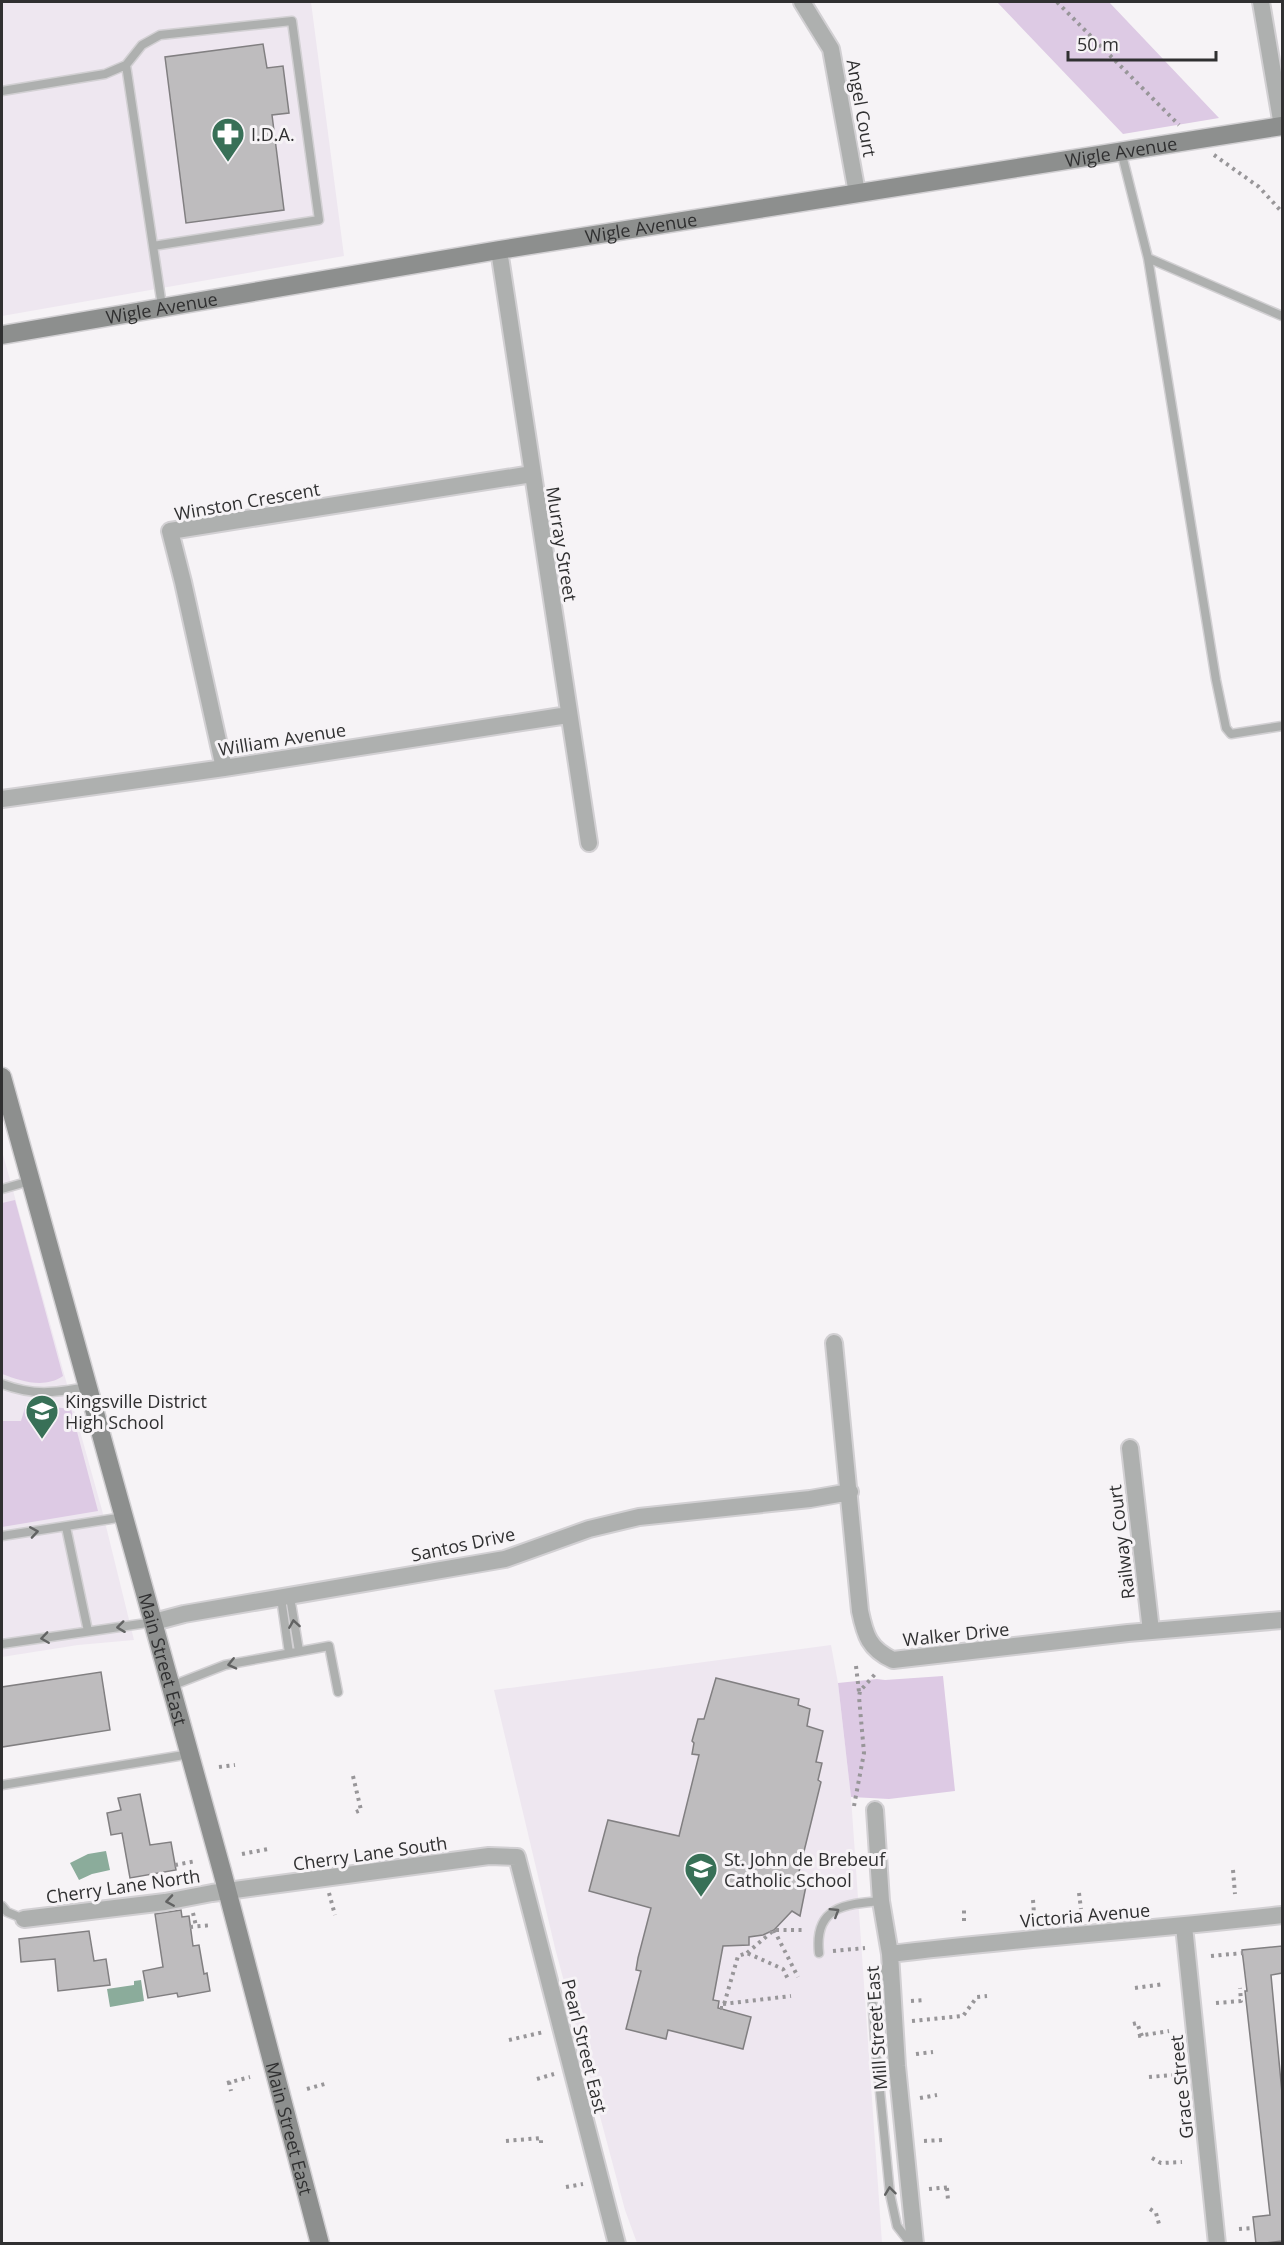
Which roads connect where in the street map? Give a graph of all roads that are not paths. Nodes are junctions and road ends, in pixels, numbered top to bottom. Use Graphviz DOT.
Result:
graph roads {
  1 [pos="802,2"];
  2 [pos="1261,2"];
  3 [pos="126,65"];
  4 [pos="2,91"];
  5 [pos="1282,126"];
  6 [pos="1121,151"];
  7 [pos="857,192"];
  8 [pos="153,246"];
  9 [pos="499,250"];
  10 [pos="1148,258"];
  11 [pos="162,306"];
  12 [pos="1282,316"];
  13 [pos="2,335"];
  14 [pos="532,474"];
  15 [pos="568,715"];
  16 [pos="1282,726"];
  17 [pos="224,768"];
  18 [pos="2,799"];
  19 [pos="589,843"];
  20 [pos="2,1077"];
  21 [pos="31,1180"];
  22 [pos="2,1189"];
  23 [pos="834,1343"];
  24 [pos="2,1384"];
  25 [pos="87,1388"];
  26 [pos="1130,1448"];
  27 [pos="850,1492"];
  28 [pos="124,1517"];
  29 [pos="66,1527"];
  30 [pos="2,1536"];
  31 [pos="285,1597"];
  32 [pos="1282,1620"];
  33 [pos="154,1622"];
  34 [pos="88,1631"];
  35 [pos="1151,1631"];
  36 [pos="2,1644"];
  37 [pos="294,1652"];
  38 [pos="171,1686"];
  39 [pos="338,1692"];
  40 [pos="190,1754"];
  41 [pos="2,1785"];
  42 [pos="875,1810"];
  43 [pos="517,1857"];
  44 [pos="228,1892"];
  45 [pos="881,1901"];
  46 [pos="2,1906"];
  47 [pos="1282,1915"];
  48 [pos="24,1919"];
  49 [pos="1184,1926"];
  50 [pos="823,1952"];
  51 [pos="890,1956"];
  52 [pos="320,2244"];
  53 [pos="617,2244"];
  54 [pos="913,2244"];
  55 [pos="1217,2244"];
  1 -- 7 [label="street, Angel Court"];
  2 -- 5 [label="street"];
  3 -- 4 [label="lane"];
  3 -- 8 [label="lane"];
  3 -- 8 [label="lane"];
  5 -- 6 [label="street, Wigle Avenue"];
  6 -- 7 [label="street, Wigle Avenue"];
  6 -- 10 [label="lane"];
  7 -- 9 [label="street, Wigle Avenue"];
  8 -- 11 [label="lane"];
  9 -- 11 [label="street, Wigle Avenue"];
  9 -- 14 [label="street, Murray Street"];
  10 -- 12 [label="lane"];
  10 -- 16 [label="lane"];
  11 -- 13 [label="street, Wigle Avenue"];
  14 -- 15 [label="street, Murray Street"];
  14 -- 17 [label="street, Winston Crescent"];
  15 -- 17 [label="street, William Avenue"];
  15 -- 19 [label="street, Murray Street"];
  17 -- 18 [label="street, William Avenue"];
  20 -- 21 [label="street, Main Street East"];
  21 -- 22 [label="lane"];
  21 -- 25 [label="street, Main Street East"];
  23 -- 27 [label="street, Walker Drive"];
  24 -- 25 [label="lane"];
  25 -- 28 [label="street, Main Street East"];
  26 -- 35 [label="street, Railway Court"];
  27 -- 31 [label="street, Santos Drive"];
  27 -- 35 [label="street, Walker Drive"];
  28 -- 29 [label="lane"];
  28 -- 33 [label="street, Main Street East"];
  30 -- 29 [label="lane, one-way"];
  29 -- 34 [label="lane"];
  31 -- 33 [label="street, Santos Drive"];
  31 -- 37 [label="lane"];
  32 -- 35 [label="street, Walker Drive"];
  33 -- 34 [label="lane, one-way"];
  33 -- 38 [label="street, Main Street East"];
  34 -- 36 [label="lane, one-way"];
  37 -- 38 [label="lane, one-way"];
  37 -- 39 [label="lane"];
  38 -- 40 [label="street, Main Street East"];
  40 -- 41 [label="lane"];
  40 -- 44 [label="street, Main Street East"];
  42 -- 45 [label="street, Mill Street East"];
  43 -- 44 [label="street, Cherry Lane South"];
  43 -- 53 [label="street, Pearl Street East"];
  44 -- 48 [label="street, Cherry Lane North, one-way"];
  44 -- 52 [label="street, Main Street East"];
  50 -- 45 [label="lane, one-way"];
  45 -- 51 [label="street, Mill Street East"];
  46 -- 48 [label="lane"];
  47 -- 49 [label="street, Victoria Avenue"];
  49 -- 51 [label="street, Victoria Avenue"];
  49 -- 55 [label="street, Grace Street"];
  51 -- 54 [label="street, Mill Street East"];
}
